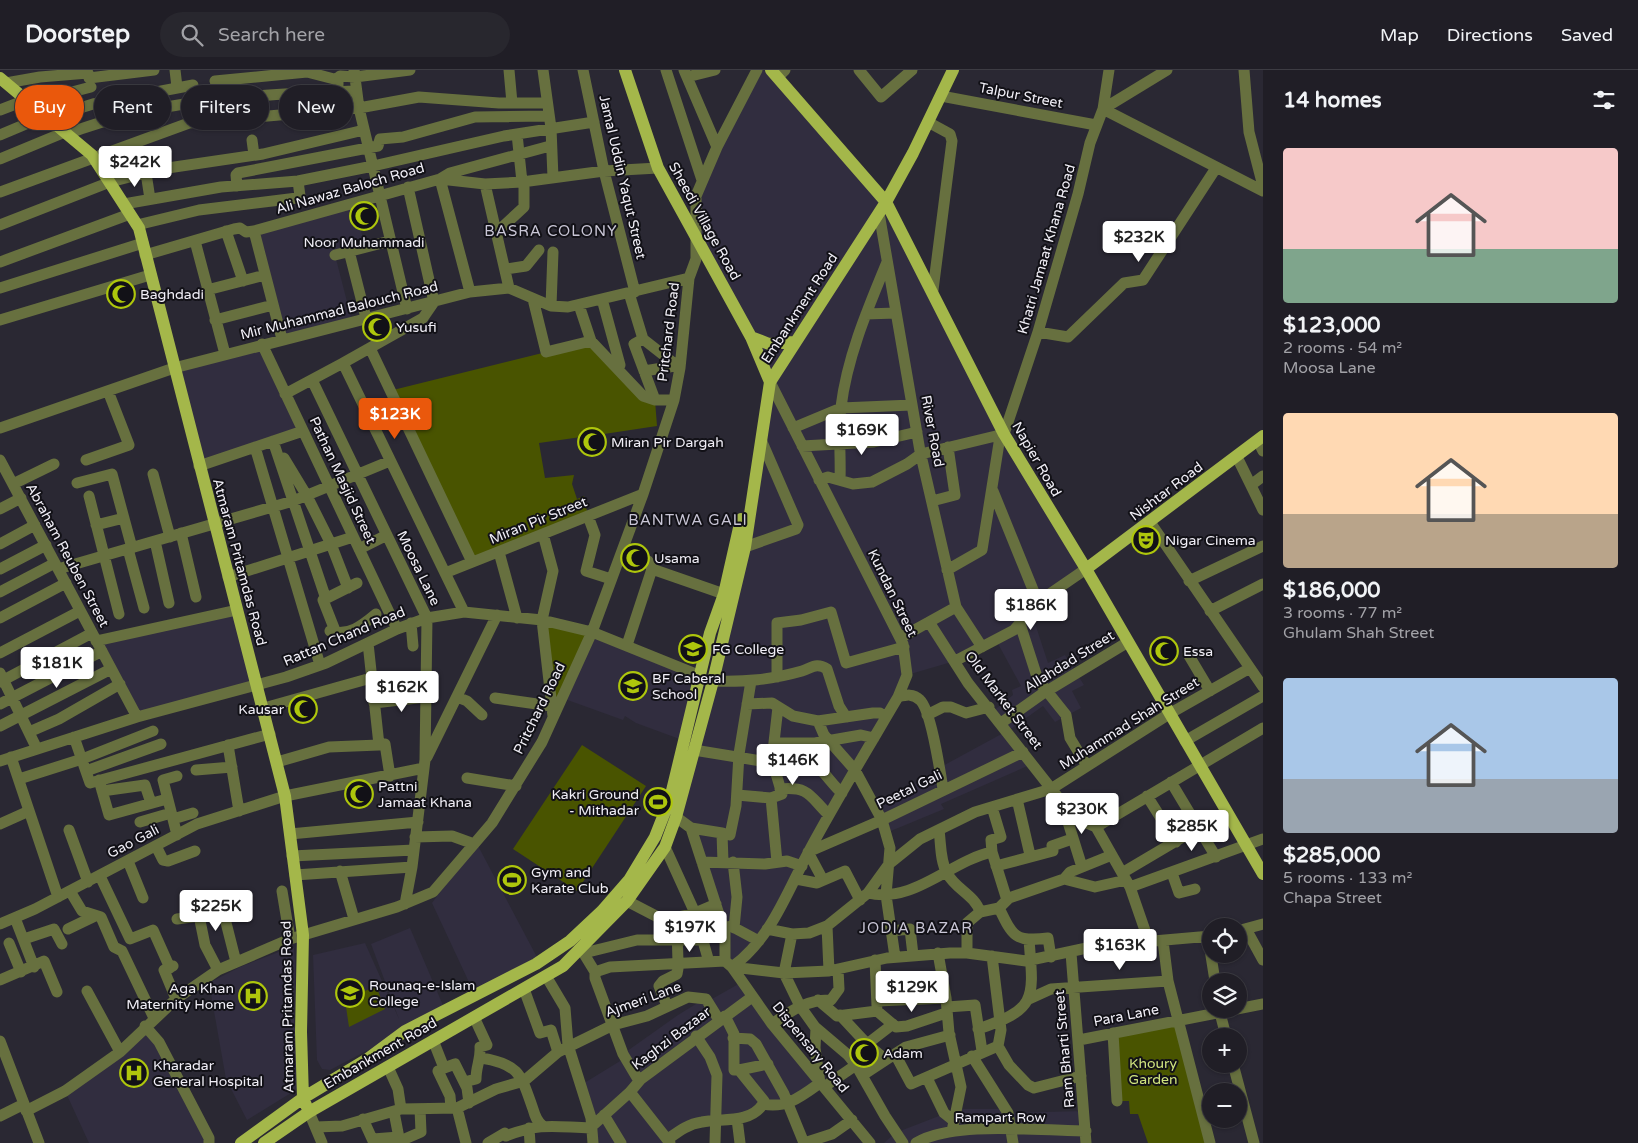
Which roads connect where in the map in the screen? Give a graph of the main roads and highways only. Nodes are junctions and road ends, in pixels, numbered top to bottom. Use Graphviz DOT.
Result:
graph roads {
  1 [pos="625,70"];
  2 [pos="953,70"];
  3 [pos="778,72"];
  4 [pos="4,84"];
  5 [pos="882,207"];
  6 [pos="751,337"];
  7 [pos="794,342"];
  8 [pos="769,379"];
  9 [pos="1261,443"];
  10 [pos="1086,569"];
  11 [pos="707,678"];
  12 [pos="1263,874"];
  13 [pos="303,1098"];
  14 [pos="309,1112"];
  15 [pos="241,1143"];
  16 [pos="264,1143"];
  1 -- 6 [label="main road, Sheedi Village Road"];
  2 -- 5 [label="main road, Embankment Road"];
  3 -- 5 [label="main road, Napier Road"];
  4 -- 13 [label="main road, Atmaram Pritamdas Road"];
  5 -- 7 [label="main road, Embankment Road"];
  5 -- 10 [label="main road, Napier Road"];
  6 -- 7 [label="main road"];
  6 -- 8 [label="main road, Sheedi Village Road"];
  7 -- 8 [label="main road, Embankment Road"];
  8 -- 11 [label="main road, Embankment Road"];
  8 -- 11 [label="main road, Embankment Road"];
  9 -- 10 [label="main road, Nishtar Road"];
  10 -- 12 [label="main road, Napier Road"];
  11 -- 13 [label="main road, Embankment Road"];
  11 -- 14 [label="main road, Embankment Road"];
  13 -- 14 [label="main road, Atmaram Pritamdas Road"];
  13 -- 15 [label="main road, Embankment Road"];
  14 -- 16 [label="main road, Embankment Road"];
}
